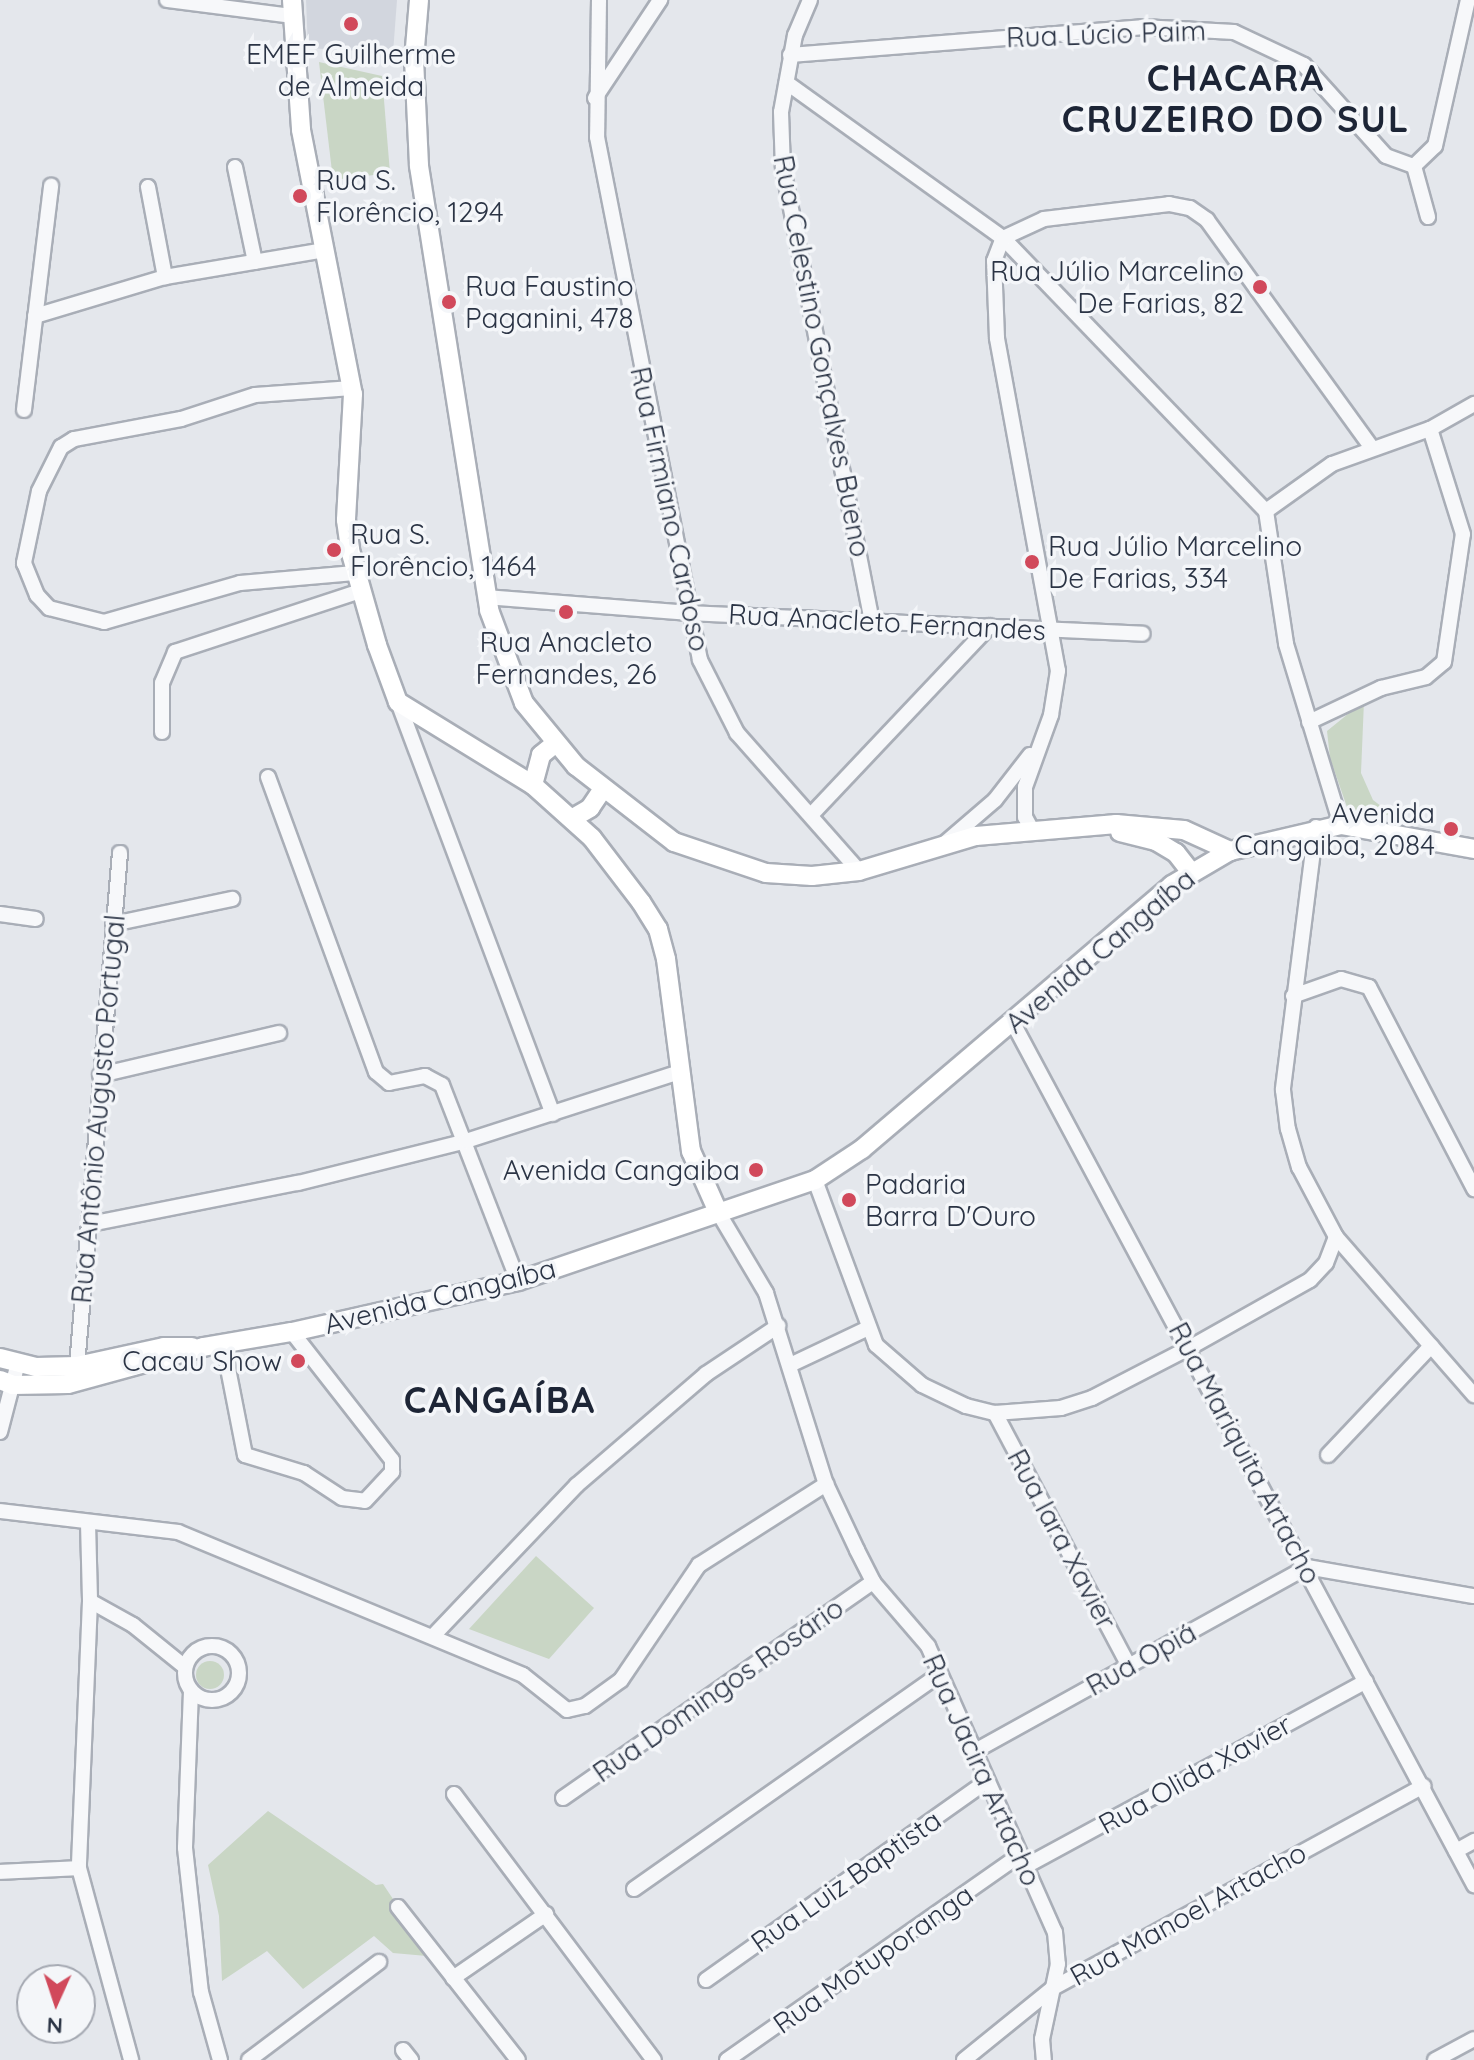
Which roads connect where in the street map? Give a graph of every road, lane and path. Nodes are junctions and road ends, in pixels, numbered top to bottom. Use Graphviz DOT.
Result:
graph roads {
  1 [pos="167,0"];
  2 [pos="419,0"];
  3 [pos="599,0"];
  4 [pos="660,0"];
  5 [pos="810,0"];
  6 [pos="1468,0"];
  7 [pos="292,8"];
  8 [pos="790,55"];
  9 [pos="787,83"];
  10 [pos="594,99"];
  11 [pos="1414,166"];
  12 [pos="235,167"];
  13 [pos="51,186"];
  14 [pos="148,187"];
  15 [pos="1428,217"];
  16 [pos="1003,238"];
  17 [pos="325,250"];
  18 [pos="255,262"];
  19 [pos="165,277"];
  20 [pos="35,316"];
  21 [pos="352,388"];
  22 [pos="1474,404"];
  23 [pos="24,410"];
  24 [pos="1430,429"];
  25 [pos="1372,448"];
  26 [pos="1266,511"];
  27 [pos="355,573"];
  28 [pos="360,591"];
  29 [pos="486,597"];
  30 [pos="689,613"];
  31 [pos="872,620"];
  32 [pos="990,626"];
  33 [pos="1053,629"];
  34 [pos="1143,634"];
  35 [pos="398,702"];
  36 [pos="1309,722"];
  37 [pos="162,732"];
  38 [pos="1044,735"];
  39 [pos="556,743"];
  40 [pos="268,777"];
  41 [pos="533,785"];
  42 [pos="602,790"];
  43 [pos="811,815"];
  44 [pos="573,818"];
  45 [pos="1341,825"];
  46 [pos="1316,827"];
  47 [pos="1097,828"];
  48 [pos="1032,830"];
  49 [pos="944,844"];
  50 [pos="1474,849"];
  51 [pos="1230,851"];
  52 [pos="120,853"];
  53 [pos="859,871"];
  54 [pos="1191,872"];
  55 [pos="232,899"];
  56 [pos="0,914"];
  57 [pos="36,919"];
  58 [pos="113,924"];
  59 [pos="1293,996"];
  60 [pos="1013,1023"];
  61 [pos="279,1033"];
  62 [pos="677,1073"];
  63 [pos="100,1075"];
  64 [pos="553,1114"];
  65 [pos="466,1141"];
  66 [pos="815,1180"];
  67 [pos="1474,1189"];
  68 [pos="718,1212"];
  69 [pos="90,1224"];
  70 [pos="1336,1237"];
  71 [pos="518,1281"];
  72 [pos="778,1326"];
  73 [pos="866,1329"];
  74 [pos="292,1332"];
  75 [pos="223,1343"];
  76 [pos="1431,1346"];
  77 [pos="203,1347"];
  78 [pos="1189,1348"];
  79 [pos="9,1361"];
  80 [pos="790,1365"];
  81 [pos="77,1366"];
  82 [pos="7,1383"];
  83 [pos="1474,1395"];
  84 [pos="995,1413"];
  85 [pos="0,1432"];
  86 [pos="1328,1455"];
  87 [pos="826,1484"];
  88 [pos="0,1511"];
  89 [pos="88,1523"];
  90 [pos="1307,1567"];
  91 [pos="873,1582"];
  92 [pos="1474,1596"];
  93 [pos="90,1601"];
  94 [pos="434,1635"];
  95 [pos="1129,1666"];
  96 [pos="185,1667"];
  97 [pos="940,1674"];
  98 [pos="1366,1681"];
  99 [pos="191,1691"];
  100 [pos="975,1751"];
  101 [pos="986,1782"];
  102 [pos="1423,1786"];
  103 [pos="454,1794"];
  104 [pos="563,1798"];
  105 [pos="1474,1841"];
  106 [pos="1456,1851"];
  107 [pos="1021,1862"];
  108 [pos="79,1868"];
  109 [pos="0,1872"];
  110 [pos="1474,1885"];
  111 [pos="634,1889"];
  112 [pos="398,1907"];
  113 [pos="546,1914"];
  114 [pos="379,1962"];
  115 [pos="453,1978"];
  116 [pos="706,1980"];
  117 [pos="1053,1988"];
  118 [pos="1474,2039"];
  119 [pos="131,2060"];
  120 [pos="220,2060"];
  121 [pos="249,2060"];
  122 [pos="518,2060"];
  123 [pos="654,2060"];
  124 [pos="727,2060"];
  125 [pos="964,2060"];
  126 [pos="1044,2060"];
  127 [pos="1435,2060"];
  1 -- 7 [label="street"];
  2 -- 29 [label="street"];
  3 -- 10 [label="street, Rua Firmiano Cardoso"];
  4 -- 10 [label="street"];
  5 -- 8 [label="street, Rua Celestino Gonçalves Bueno"];
  6 -- 11 [label="street"];
  7 -- 17 [label="street"];
  8 -- 9 [label="street, Rua Celestino Gonçalves Bueno"];
  8 -- 11 [label="street, Rua Lúcio Paim"];
  9 -- 16 [label="street"];
  9 -- 31 [label="street, Rua Celestino Gonçalves Bueno"];
  10 -- 30 [label="street, Rua Firmiano Cardoso"];
  11 -- 15 [label="street"];
  12 -- 18 [label="street"];
  13 -- 20 [label="street"];
  14 -- 19 [label="street"];
  16 -- 25 [label="street"];
  16 -- 26 [label="street"];
  16 -- 33 [label="street"];
  17 -- 18 [label="street"];
  17 -- 21 [label="street"];
  18 -- 19 [label="street"];
  19 -- 20 [label="street"];
  20 -- 23 [label="street"];
  21 -- 27 [label="street"];
  21 -- 27 [label="street"];
  22 -- 24 [label="street"];
  24 -- 25 [label="street"];
  24 -- 36 [label="street"];
  25 -- 26 [label="street"];
  26 -- 36 [label="street"];
  27 -- 28 [label="street"];
  28 -- 35 [label="street"];
  28 -- 37 [label="street"];
  29 -- 30 [label="street, Rua Anacleto Fernandes"];
  29 -- 39 [label="street"];
  30 -- 31 [label="street, Rua Anacleto Fernandes"];
  30 -- 43 [label="street, Rua Firmiano Cardoso"];
  31 -- 32 [label="street, Rua Anacleto Fernandes"];
  32 -- 33 [label="street, Rua Anacleto Fernandes"];
  32 -- 43 [label="street"];
  33 -- 34 [label="street, Rua Anacleto Fernandes"];
  33 -- 38 [label="street"];
  35 -- 41 [label="street"];
  35 -- 64 [label="street"];
  36 -- 45 [label="street"];
  38 -- 48 [label="street"];
  38 -- 49 [label="street"];
  39 -- 41 [label="street"];
  39 -- 42 [label="street"];
  40 -- 65 [label="street"];
  41 -- 44 [label="street"];
  42 -- 44 [label="street"];
  42 -- 53 [label="street"];
  43 -- 53 [label="street, Rua Firmiano Cardoso"];
  44 -- 62 [label="street"];
  45 -- 46 [label="street, Avenida Cangaíba"];
  45 -- 50 [label="street, Avenida Cangaíba"];
  46 -- 51 [label="street, Avenida Cangaíba"];
  46 -- 59 [label="street"];
  47 -- 48 [label="street"];
  47 -- 51 [label="street"];
  47 -- 54 [label="street"];
  48 -- 49 [label="street"];
  49 -- 53 [label="street"];
  51 -- 54 [label="street, Avenida Cangaíba"];
  52 -- 58 [label="street, Rua Antônio Augusto Portugal"];
  54 -- 60 [label="street, Avenida Cangaíba"];
  55 -- 58 [label="street"];
  56 -- 57 [label="street"];
  58 -- 63 [label="street, Rua Antônio Augusto Portugal"];
  59 -- 67 [label="street"];
  59 -- 70 [label="street"];
  60 -- 66 [label="street, Avenida Cangaíba"];
  60 -- 78 [label="street, Rua Mariquita Artacho"];
  61 -- 63 [label="street"];
  62 -- 64 [label="street"];
  62 -- 68 [label="street"];
  63 -- 69 [label="street, Rua Antônio Augusto Portugal"];
  64 -- 65 [label="street"];
  65 -- 69 [label="street"];
  65 -- 71 [label="street"];
  66 -- 68 [label="street, Avenida Cangaíba"];
  66 -- 73 [label="street"];
  68 -- 71 [label="street, Avenida Cangaíba"];
  68 -- 72 [label="street, Rua Jacira Artacho"];
  69 -- 81 [label="street, Rua Antônio Augusto Portugal"];
  70 -- 76 [label="street"];
  70 -- 78 [label="street"];
  71 -- 74 [label="street, Avenida Cangaíba"];
  72 -- 80 [label="street, Rua Jacira Artacho"];
  72 -- 94 [label="street"];
  73 -- 80 [label="street"];
  73 -- 84 [label="street"];
  74 -- 75 [label="street, Avenida Cangaíba"];
  74 -- 75 [label="street"];
  75 -- 77 [label="street, Avenida Cangaíba"];
  76 -- 83 [label="street"];
  76 -- 86 [label="street"];
  77 -- 81 [label="street, Avenida Cangaíba"];
  77 -- 82 [label="street, Avenida Cangaíba"];
  78 -- 84 [label="street"];
  78 -- 90 [label="street, Rua Mariquita Artacho"];
  79 -- 81 [label="street, Avenida Cangaíba"];
  79 -- 82 [label="street"];
  80 -- 87 [label="street, Rua Jacira Artacho"];
  82 -- 85 [label="street"];
  84 -- 95 [label="street, Rua Iara Xavier"];
  87 -- 91 [label="street, Rua Jacira Artacho"];
  87 -- 94 [label="street"];
  88 -- 89 [label="street"];
  89 -- 93 [label="street"];
  89 -- 94 [label="street"];
  90 -- 92 [label="street"];
  90 -- 95 [label="street, Rua Opiá"];
  90 -- 98 [label="street, Rua Mariquita Artacho"];
  91 -- 97 [label="street, Rua Jacira Artacho"];
  91 -- 104 [label="street, Rua Domingos Rosário"];
  93 -- 96 [label="street"];
  93 -- 108 [label="street"];
  95 -- 100 [label="street, Rua Opiá"];
  96 -- 99 [label="street"];
  96 -- 99 [label="street"];
  97 -- 100 [label="street, Rua Jacira Artacho"];
  97 -- 111 [label="street"];
  98 -- 102 [label="street, Rua Mariquita Artacho"];
  98 -- 107 [label="street, Rua Olida Xavier"];
  99 -- 120 [label="street"];
  100 -- 101 [label="street, Rua Jacira Artacho"];
  101 -- 107 [label="street, Rua Jacira Artacho"];
  101 -- 116 [label="street, Rua Luiz Baptista"];
  102 -- 106 [label="street, Rua Mariquita Artacho"];
  102 -- 117 [label="street, Rua Manoel Artacho"];
  103 -- 113 [label="street"];
  105 -- 106 [label="street"];
  106 -- 110 [label="street, Rua Mariquita Artacho"];
  107 -- 117 [label="street, Rua Jacira Artacho"];
  107 -- 124 [label="street, Rua Motuporanga"];
  108 -- 109 [label="street"];
  108 -- 119 [label="street"];
  112 -- 115 [label="street"];
  113 -- 115 [label="street"];
  113 -- 123 [label="street"];
  114 -- 121 [label="street"];
  115 -- 122 [label="street"];
  117 -- 125 [label="street, Rua Manoel Artacho"];
  117 -- 126 [label="street, Rua Jacira Artacho"];
  118 -- 127 [label="street"];
}
